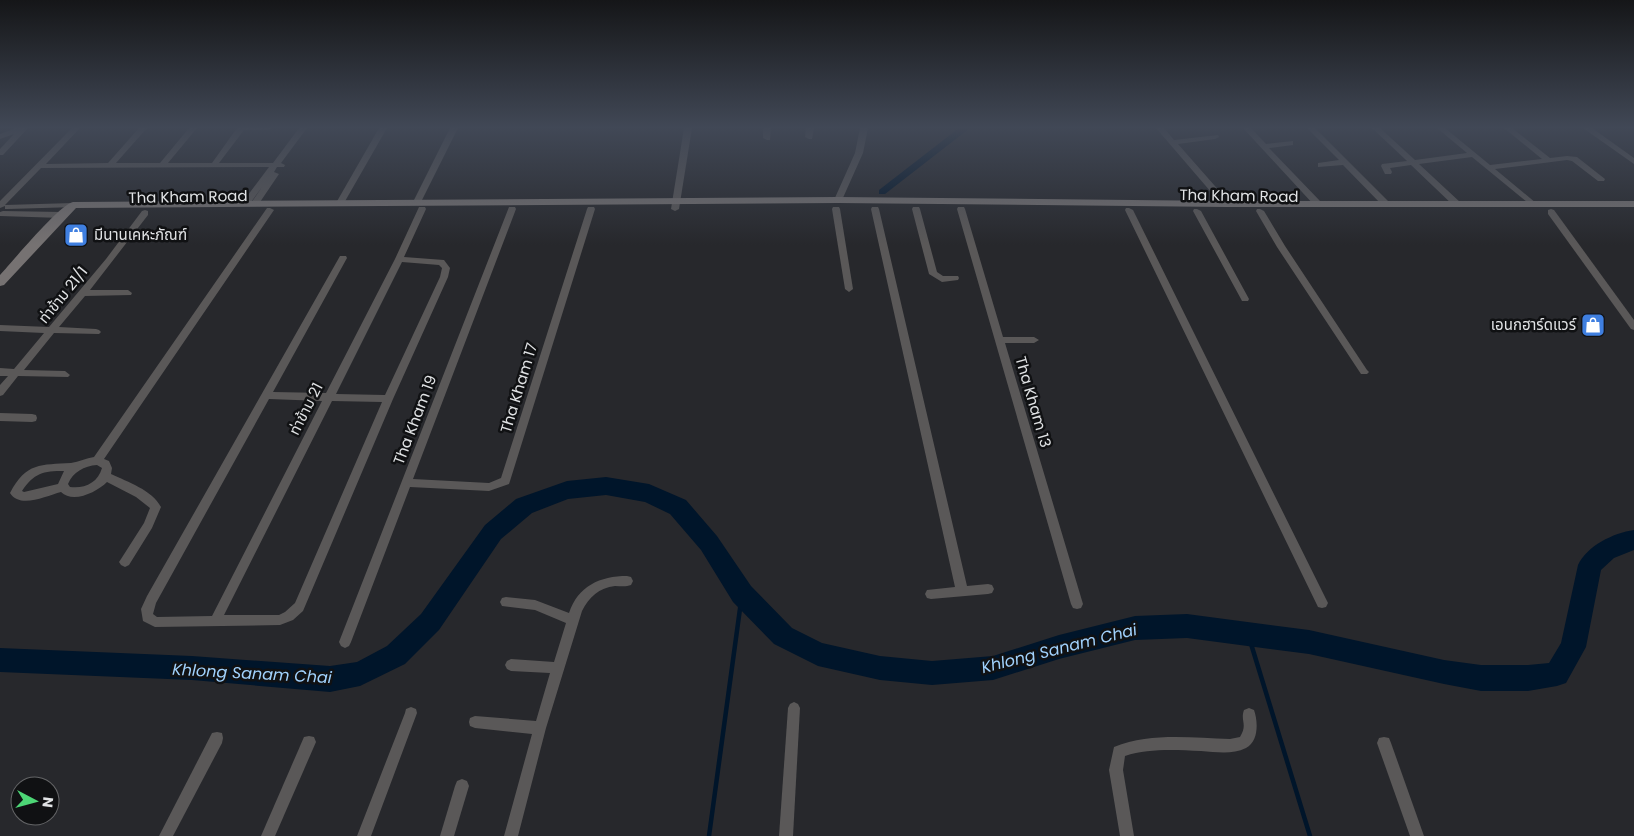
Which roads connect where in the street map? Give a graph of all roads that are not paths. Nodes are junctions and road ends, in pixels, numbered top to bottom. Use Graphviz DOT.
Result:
graph roads {
  1 [pos="38,167"];
  2 [pos="276,167"];
  3 [pos="360,167"];
  4 [pos="437,167"];
  5 [pos="681,167"];
  6 [pos="854,167"];
  7 [pos="1194,167"];
  8 [pos="1284,167"];
  9 [pos="1349,167"];
  10 [pos="1385,167"];
  11 [pos="1419,167"];
  12 [pos="1495,167"];
  13 [pos="1585,167"];
  14 [pos="1488,168"];
  15 [pos="1388,172"];
  16 [pos="1601,179"];
  17 [pos="251,203"];
  18 [pos="340,203"];
  19 [pos="1317,203"];
  20 [pos="837,204"];
  21 [pos="1226,204"];
  22 [pos="1386,204"];
  23 [pos="1634,204"];
  24 [pos="73,205"];
  25 [pos="420,205"];
  26 [pos="675,205"];
  27 [pos="1458,205"];
  28 [pos="1534,205"];
  29 [pos="1078,206"];
  30 [pos="2,209"];
  31 [pos="512,209"];
  32 [pos="591,209"];
  33 [pos="875,209"];
  34 [pos="270,210"];
  35 [pos="916,210"];
  36 [pos="961,210"];
  37 [pos="1129,210"];
  38 [pos="1197,211"];
  39 [pos="1260,211"];
  40 [pos="1551,212"];
  41 [pos="145,213"];
  42 [pos="1634,213"];
  43 [pos="62,214"];
  44 [pos="343,258"];
  45 [pos="399,259"];
  46 [pos="955,278"];
  47 [pos="0,282"];
  48 [pos="849,289"];
  49 [pos="83,293"];
  50 [pos="128,293"];
  51 [pos="1245,299"];
  52 [pos="1634,327"];
  53 [pos="0,328"];
  54 [pos="52,330"];
  55 [pos="96,332"];
  56 [pos="999,340"];
  57 [pos="1034,340"];
  58 [pos="0,372"];
  59 [pos="1364,372"];
  60 [pos="16,373"];
  61 [pos="65,375"];
  62 [pos="0,392"];
  63 [pos="267,395"];
  64 [pos="329,397"];
  65 [pos="388,399"];
  66 [pos="0,417"];
  67 [pos="32,418"];
  68 [pos="97,461"];
  69 [pos="76,467"];
  70 [pos="105,476"];
  71 [pos="407,484"];
  72 [pos="63,487"];
  73 [pos="125,562"];
  74 [pos="627,582"];
  75 [pos="988,589"];
  76 [pos="962,592"];
  77 [pos="931,594"];
  78 [pos="506,602"];
  79 [pos="1322,603"];
  80 [pos="1077,604"];
  81 [pos="573,620"];
  82 [pos="215,622"];
  83 [pos="345,642"];
  84 [pos="511,665"];
  85 [pos="558,668"];
  86 [pos="794,708"];
  87 [pos="411,713"];
  88 [pos="1249,714"];
  89 [pos="476,722"];
  90 [pos="540,728"];
  91 [pos="218,738"];
  92 [pos="309,742"];
  93 [pos="1384,743"];
  94 [pos="462,786"];
  95 [pos="166,836"];
  96 [pos="268,836"];
  97 [pos="364,836"];
  98 [pos="447,836"];
  99 [pos="511,836"];
  100 [pos="786,836"];
  101 [pos="1127,836"];
  102 [pos="1417,836"];
  1 -- 30 [label="street"];
  2 -- 17 [label="street"];
  3 -- 18 [label="street"];
  4 -- 25 [label="street, ท่าข้าม 21"];
  5 -- 26 [label="street"];
  6 -- 20 [label="street"];
  7 -- 21 [label="street"];
  8 -- 19 [label="street"];
  9 -- 22 [label="street"];
  10 -- 15 [label="street"];
  11 -- 27 [label="street"];
  12 -- 14 [label="street"];
  13 -- 16 [label="street"];
  14 -- 28 [label="street"];
  17 -- 18 [label="street, Tha Kham Road"];
  17 -- 24 [label="street, Tha Kham Road"];
  18 -- 25 [label="street, Tha Kham Road"];
  19 -- 21 [label="street, Tha Kham Road"];
  19 -- 22 [label="street, Tha Kham Road"];
  20 -- 26 [label="street, Tha Kham Road"];
  20 -- 29 [label="street, Tha Kham Road"];
  20 -- 33 [label="street, Tha Kham Road"];
  20 -- 48 [label="street"];
  21 -- 29 [label="street, Tha Kham Road"];
  22 -- 27 [label="street, Tha Kham Road"];
  23 -- 28 [label="street, Tha Kham Road"];
  24 -- 30 [label="street, Tha Kham Road"];
  24 -- 43 [label="street"];
  25 -- 26 [label="street, Tha Kham Road"];
  25 -- 31 [label="street, Tha Kham Road"];
  25 -- 34 [label="street, Tha Kham Road"];
  25 -- 45 [label="street, ท่าข้าม 21"];
  26 -- 32 [label="street, Tha Kham Road"];
  27 -- 28 [label="street, Tha Kham Road"];
  29 -- 36 [label="street, Tha Kham Road"];
  29 -- 37 [label="street, Tha Kham Road"];
  30 -- 43 [label="street, Tha Kham Road"];
  31 -- 32 [label="street, Tha Kham Road"];
  31 -- 71 [label="street, Tha Kham 19"];
  32 -- 71 [label="street, Tha Kham 17"];
  33 -- 35 [label="street, Tha Kham Road"];
  33 -- 76 [label="street"];
  34 -- 41 [label="street, Tha Kham Road"];
  34 -- 68 [label="street"];
  35 -- 36 [label="street, Tha Kham Road"];
  35 -- 46 [label="street"];
  36 -- 56 [label="street, Tha Kham 13"];
  37 -- 38 [label="street, Tha Kham Road"];
  37 -- 79 [label="street"];
  38 -- 39 [label="street, Tha Kham Road"];
  38 -- 51 [label="street"];
  39 -- 40 [label="street, Tha Kham Road"];
  39 -- 59 [label="street"];
  40 -- 42 [label="street, Tha Kham Road"];
  40 -- 52 [label="street"];
  41 -- 43 [label="street, Tha Kham Road"];
  41 -- 49 [label="street, ท่าข้าม 21/1"];
  43 -- 47 [label="street"];
  44 -- 63 [label="street"];
  45 -- 64 [label="street, ท่าข้าม 21"];
  45 -- 65 [label="street"];
  49 -- 50 [label="street"];
  49 -- 54 [label="street, ท่าข้าม 21/1"];
  53 -- 54 [label="street"];
  54 -- 55 [label="street"];
  54 -- 60 [label="street, ท่าข้าม 21/1"];
  56 -- 57 [label="street"];
  56 -- 80 [label="street, Tha Kham 13"];
  58 -- 60 [label="street"];
  60 -- 61 [label="street"];
  60 -- 62 [label="street, ท่าข้าม 21/1"];
  63 -- 64 [label="street"];
  63 -- 82 [label="street"];
  64 -- 65 [label="street"];
  64 -- 82 [label="street, ท่าข้าม 21"];
  65 -- 82 [label="street"];
  66 -- 67 [label="street"];
  68 -- 69 [label="street"];
  68 -- 70 [label="street"];
  69 -- 72 [label="street"];
  69 -- 72 [label="street"];
  70 -- 72 [label="street"];
  70 -- 73 [label="street"];
  71 -- 83 [label="street, Tha Kham 19"];
  74 -- 81 [label="street"];
  75 -- 76 [label="street"];
  76 -- 77 [label="street"];
  78 -- 81 [label="street"];
  81 -- 85 [label="street"];
  84 -- 85 [label="street"];
  85 -- 90 [label="street"];
  86 -- 100 [label="street"];
  87 -- 97 [label="street"];
  88 -- 101 [label="street"];
  89 -- 90 [label="street"];
  90 -- 99 [label="street"];
  91 -- 95 [label="street"];
  92 -- 96 [label="street"];
  93 -- 102 [label="street"];
  94 -- 98 [label="street"];
}
